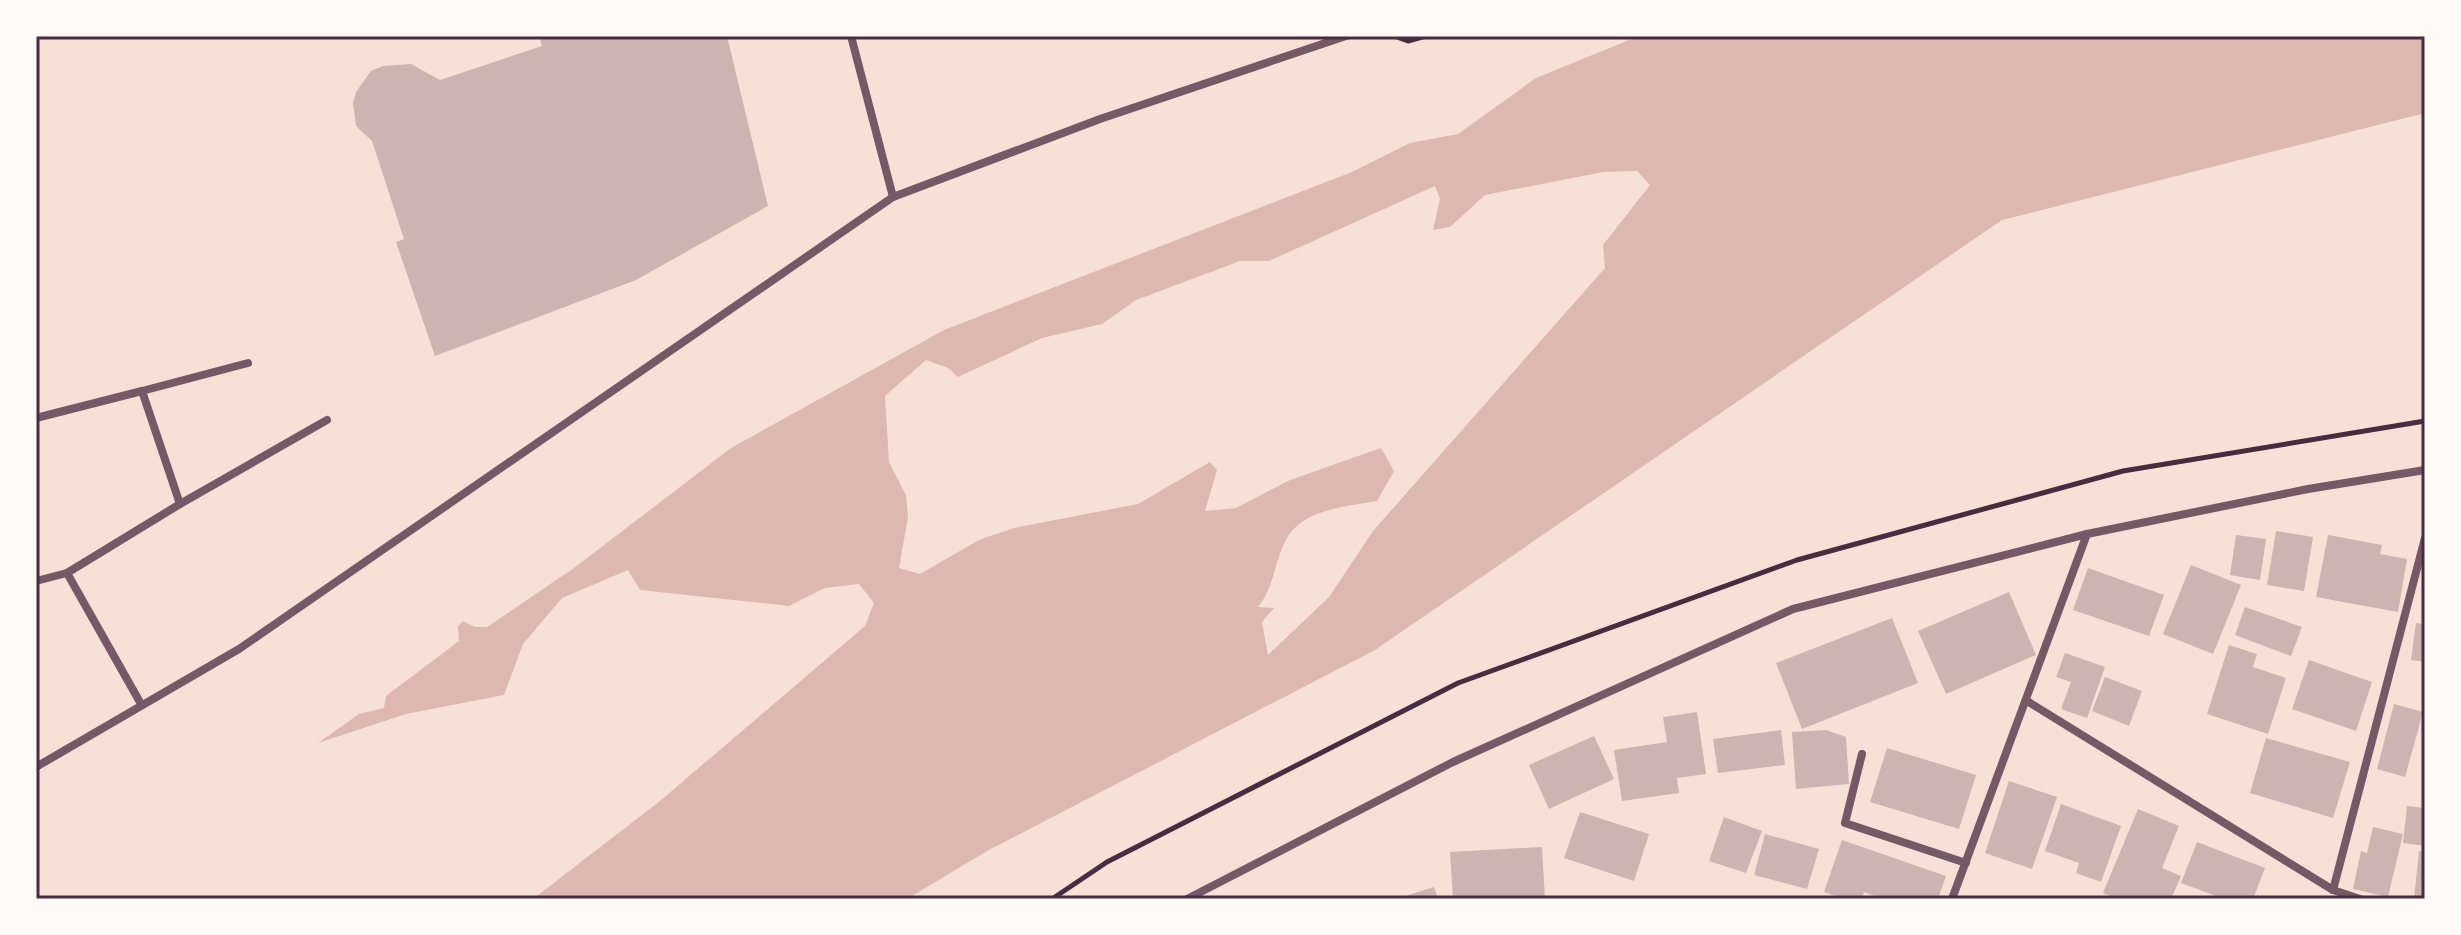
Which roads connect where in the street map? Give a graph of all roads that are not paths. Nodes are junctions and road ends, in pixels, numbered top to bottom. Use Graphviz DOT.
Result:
graph roads {
  1 [pos="851,36"];
  2 [pos="1346,36"];
  3 [pos="893,197"];
  4 [pos="248,363"];
  5 [pos="142,391"];
  6 [pos="36,418"];
  7 [pos="327,420"];
  8 [pos="2425,470"];
  9 [pos="180,504"];
  10 [pos="2087,534"];
  11 [pos="2425,538"];
  12 [pos="67,573"];
  13 [pos="36,581"];
  14 [pos="2027,701"];
  15 [pos="141,704"];
  16 [pos="1862,754"];
  17 [pos="36,767"];
  18 [pos="1966,863"];
  19 [pos="2333,890"];
  20 [pos="1187,899"];
  21 [pos="1952,899"];
  22 [pos="2360,899"];
  1 -- 3 [label="street"];
  2 -- 3 [label="street"];
  3 -- 15 [label="street"];
  4 -- 5 [label="street"];
  5 -- 6 [label="street"];
  5 -- 9 [label="street"];
  7 -- 9 [label="street"];
  8 -- 10 [label="street"];
  9 -- 12 [label="street"];
  10 -- 14 [label="street"];
  10 -- 20 [label="street"];
  11 -- 19 [label="street"];
  12 -- 13 [label="street"];
  12 -- 15 [label="street"];
  14 -- 18 [label="street"];
  14 -- 19 [label="street"];
  15 -- 17 [label="street"];
  16 -- 18 [label="street"];
  18 -- 21 [label="street"];
  19 -- 22 [label="street"];
}
